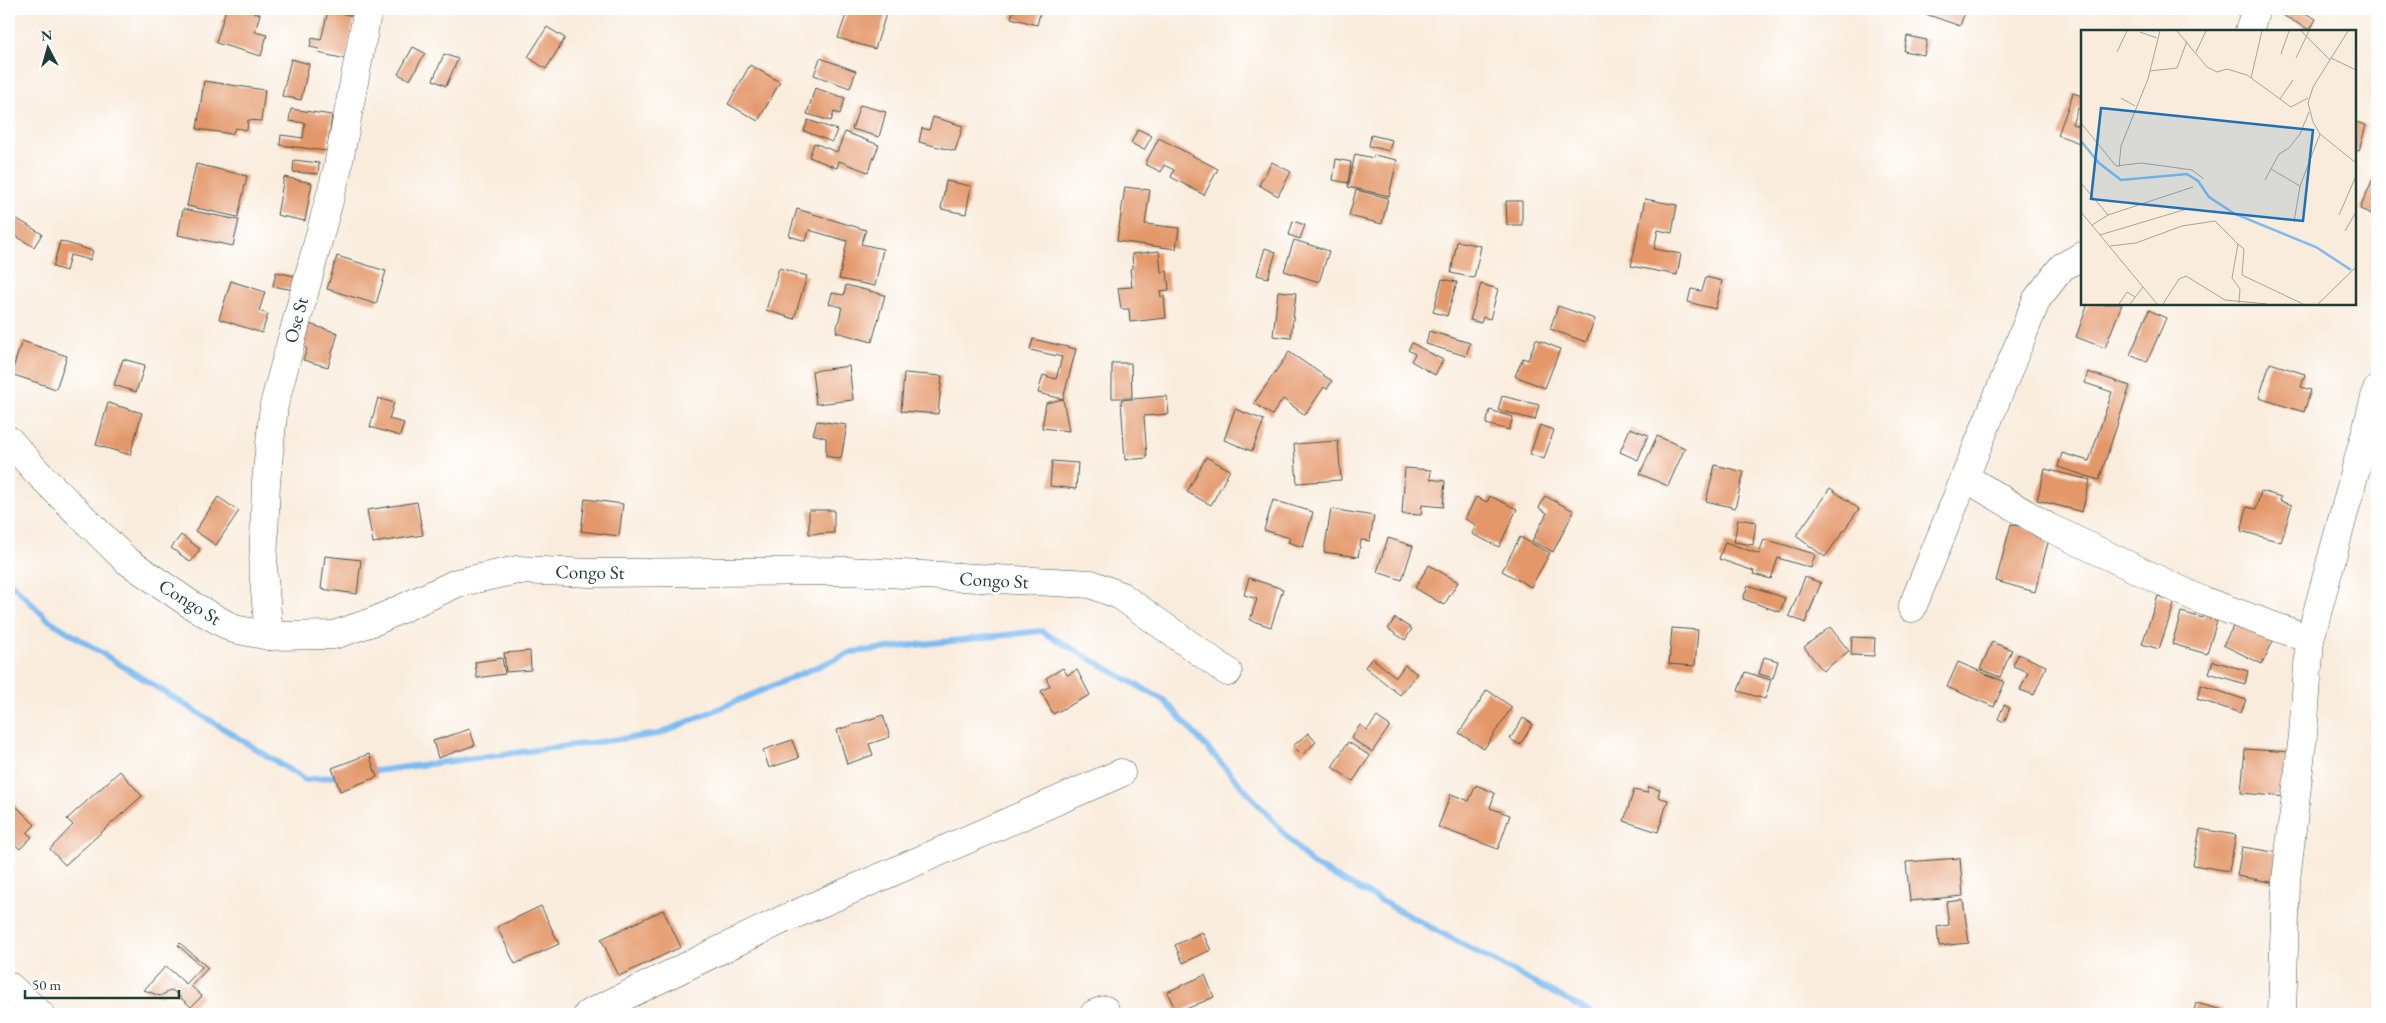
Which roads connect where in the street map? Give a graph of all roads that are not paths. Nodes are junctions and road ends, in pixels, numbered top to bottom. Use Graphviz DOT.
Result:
graph roads {
  1 [pos="368,9"];
  2 [pos="2256,9"];
  3 [pos="2250,30"];
  4 [pos="2081,257"];
  5 [pos="2377,390"];
  6 [pos="9,440"];
  7 [pos="1966,478"];
  8 [pos="1912,608"];
  9 [pos="269,636"];
  10 [pos="2310,639"];
  11 [pos="1228,672"];
  12 [pos="1121,774"];
  13 [pos="9,986"];
  14 [pos="40,1014"];
  15 [pos="588,1014"];
  16 [pos="2282,1014"];
  1 -- 9 [label="street, Ose St"];
  2 -- 3 [label="street"];
  4 -- 7 [label="street"];
  5 -- 10 [label="street"];
  6 -- 9 [label="street, Congo St"];
  7 -- 8 [label="street"];
  7 -- 10 [label="street"];
  9 -- 11 [label="street, Congo St"];
  10 -- 16 [label="street"];
  12 -- 15 [label="street"];
  13 -- 14 [label="street"];
}
